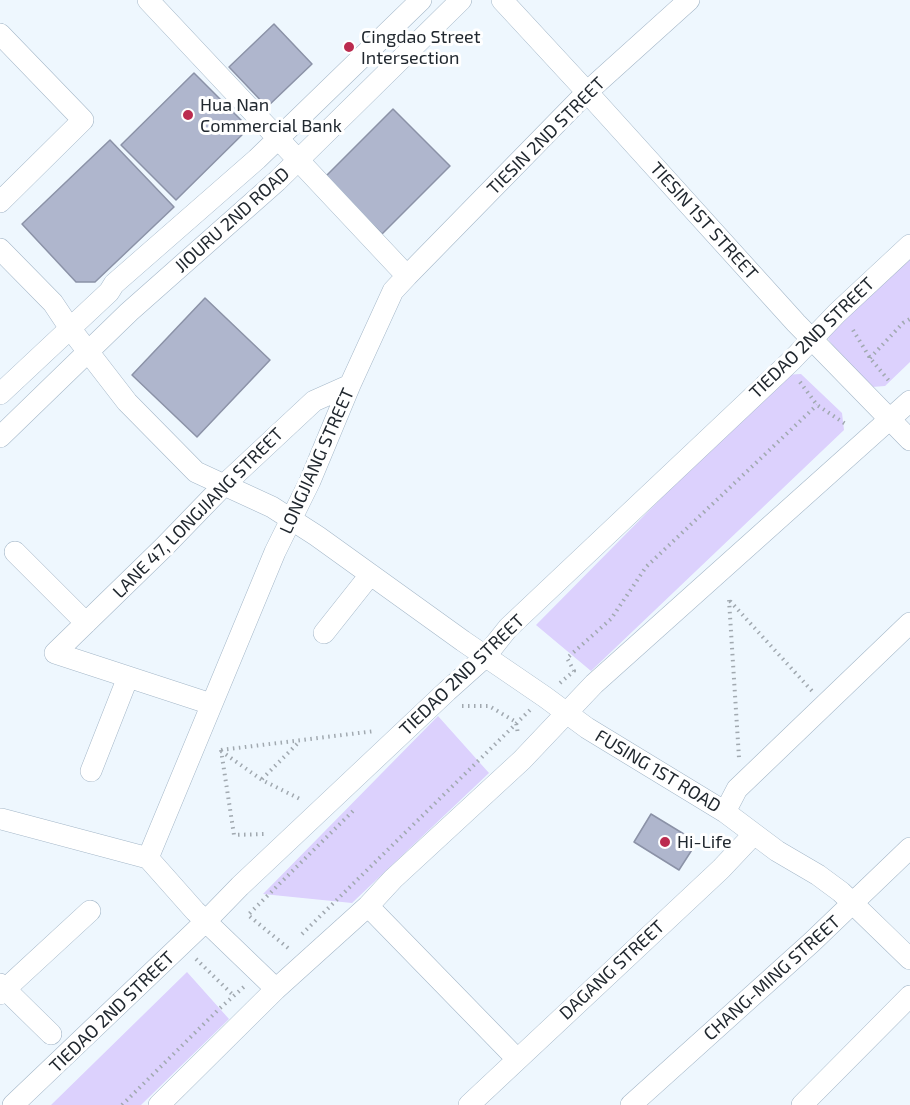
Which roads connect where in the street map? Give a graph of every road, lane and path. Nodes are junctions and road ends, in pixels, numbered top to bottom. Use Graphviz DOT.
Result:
graph roads {
  1 [pos="148,0"];
  2 [pos="421,0"];
  3 [pos="461,0"];
  4 [pos="502,0"];
  5 [pos="689,0"];
  6 [pos="0,34"];
  7 [pos="587,92"];
  8 [pos="278,139"];
  9 [pos="298,160"];
  10 [pos="0,202"];
  11 [pos="910,245"];
  12 [pos="0,249"];
  13 [pos="407,276"];
  14 [pos="910,319"];
  15 [pos="69,327"];
  16 [pos="854,330"];
  17 [pos="811,339"];
  18 [pos="88,352"];
  19 [pos="870,358"];
  20 [pos="800,382"];
  21 [pos="890,382"];
  22 [pos="350,385"];
  23 [pos="0,394"];
  24 [pos="910,401"];
  25 [pos="817,405"];
  26 [pos="891,420"];
  27 [pos="848,425"];
  28 [pos="0,437"];
  29 [pos="910,440"];
  30 [pos="224,485"];
  31 [pos="291,520"];
  32 [pos="15,552"];
  33 [pos="370,575"];
  34 [pos="86,623"];
  35 [pos="910,623"];
  36 [pos="324,633"];
  37 [pos="485,657"];
  38 [pos="574,671"];
  39 [pos="128,677"];
  40 [pos="819,698"];
  41 [pos="211,704"];
  42 [pos="460,706"];
  43 [pos="568,714"];
  44 [pos="516,722"];
  45 [pos="378,731"];
  46 [pos="299,741"];
  47 [pos="519,742"];
  48 [pos="220,750"];
  49 [pos="739,760"];
  50 [pos="91,771"];
  51 [pos="262,780"];
  52 [pos="309,804"];
  53 [pos="358,806"];
  54 [pos="725,812"];
  55 [pos="0,819"];
  56 [pos="267,834"];
  57 [pos="754,834"];
  58 [pos="910,848"];
  59 [pos="148,858"];
  60 [pos="853,903"];
  61 [pos="368,906"];
  62 [pos="90,911"];
  63 [pos="206,921"];
  64 [pos="906,947"];
  65 [pos="288,948"];
  66 [pos="282,954"];
  67 [pos="196,959"];
  68 [pos="2,989"];
  69 [pos="276,989"];
  70 [pos="910,996"];
  71 [pos="51,1034"];
  72 [pos="517,1059"];
  73 [pos="14,1105"];
  74 [pos="122,1105"];
  75 [pos="159,1105"];
  76 [pos="469,1105"];
  77 [pos="632,1105"];
  78 [pos="802,1105"];
  1 -- 8 [label="street"];
  2 -- 8 [label="street, JIOURU 2ND ROAD"];
  3 -- 9 [label="street, JIOURU 2ND ROAD"];
  4 -- 7 [label="street, TIESIN 1ST STREET"];
  5 -- 7 [label="street, TIESIN 2ND STREET"];
  6 -- 10 [label="street"];
  7 -- 13 [label="street, TIESIN 2ND STREET"];
  7 -- 17 [label="street, TIESIN 1ST STREET"];
  8 -- 9 [label="street"];
  8 -- 15 [label="street, JIOURU 2ND ROAD"];
  9 -- 13 [label="street"];
  9 -- 18 [label="street, JIOURU 2ND ROAD"];
  11 -- 17 [label="street, TIEDAO 2ND STREET"];
  12 -- 15 [label="street, FUSING 1ST ROAD"];
  13 -- 22 [label="street, LONGJIANG STREET"];
  14 -- 19 [label="path"];
  15 -- 18 [label="street, FUSING 1ST ROAD"];
  15 -- 23 [label="street, JIOURU 2ND ROAD"];
  16 -- 19 [label="path"];
  17 -- 26 [label="street, TIESIN 1ST STREET"];
  17 -- 37 [label="street, TIEDAO 2ND STREET"];
  18 -- 28 [label="street, JIOURU 2ND ROAD"];
  18 -- 30 [label="street, FUSING 1ST ROAD"];
  19 -- 21 [label="path"];
  20 -- 25 [label="path"];
  22 -- 30 [label="street, LANE 47, LONGJIANG STREET"];
  22 -- 31 [label="street, LONGJIANG STREET"];
  24 -- 26 [label="street"];
  25 -- 27 [label="path"];
  25 -- 38 [label="path"];
  26 -- 29 [label="street, TIESIN 1ST STREET"];
  26 -- 43 [label="street"];
  30 -- 31 [label="street, FUSING 1ST ROAD"];
  30 -- 34 [label="street, LANE 47, LONGJIANG STREET"];
  31 -- 33 [label="street, FUSING 1ST ROAD"];
  31 -- 41 [label="street, LONGJIANG STREET"];
  32 -- 34 [label="street"];
  33 -- 36 [label="street"];
  33 -- 37 [label="street, FUSING 1ST ROAD"];
  34 -- 39 [label="street, LANE 47, LONGJIANG STREET"];
  35 -- 54 [label="street"];
  37 -- 43 [label="street, FUSING 1ST ROAD"];
  37 -- 63 [label="street, TIEDAO 2ND STREET"];
  39 -- 41 [label="street"];
  39 -- 50 [label="street"];
  40 -- 49 [label="path"];
  41 -- 59 [label="street, LONGJIANG STREET"];
  42 -- 44 [label="path"];
  43 -- 54 [label="street, FUSING 1ST ROAD"];
  43 -- 61 [label="street"];
  44 -- 47 [label="path"];
  44 -- 65 [label="path"];
  45 -- 46 [label="path"];
  46 -- 48 [label="path"];
  46 -- 51 [label="path"];
  48 -- 51 [label="path"];
  48 -- 56 [label="path"];
  51 -- 52 [label="path"];
  53 -- 65 [label="path"];
  54 -- 57 [label="street, FUSING 1ST ROAD"];
  55 -- 59 [label="street"];
  57 -- 60 [label="street, FUSING 1ST ROAD"];
  57 -- 72 [label="street, DAGANG STREET"];
  58 -- 60 [label="street, CHANG-MING STREET"];
  59 -- 63 [label="street"];
  60 -- 64 [label="street, FUSING 1ST ROAD"];
  60 -- 77 [label="street, CHANG-MING STREET"];
  61 -- 69 [label="street"];
  61 -- 72 [label="street"];
  62 -- 68 [label="street"];
  63 -- 69 [label="street"];
  63 -- 73 [label="street, TIEDAO 2ND STREET"];
  65 -- 66 [label="path"];
  67 -- 74 [label="path"];
  68 -- 71 [label="street"];
  69 -- 75 [label="street"];
  70 -- 78 [label="street"];
  72 -- 76 [label="street, DAGANG STREET"];
}
